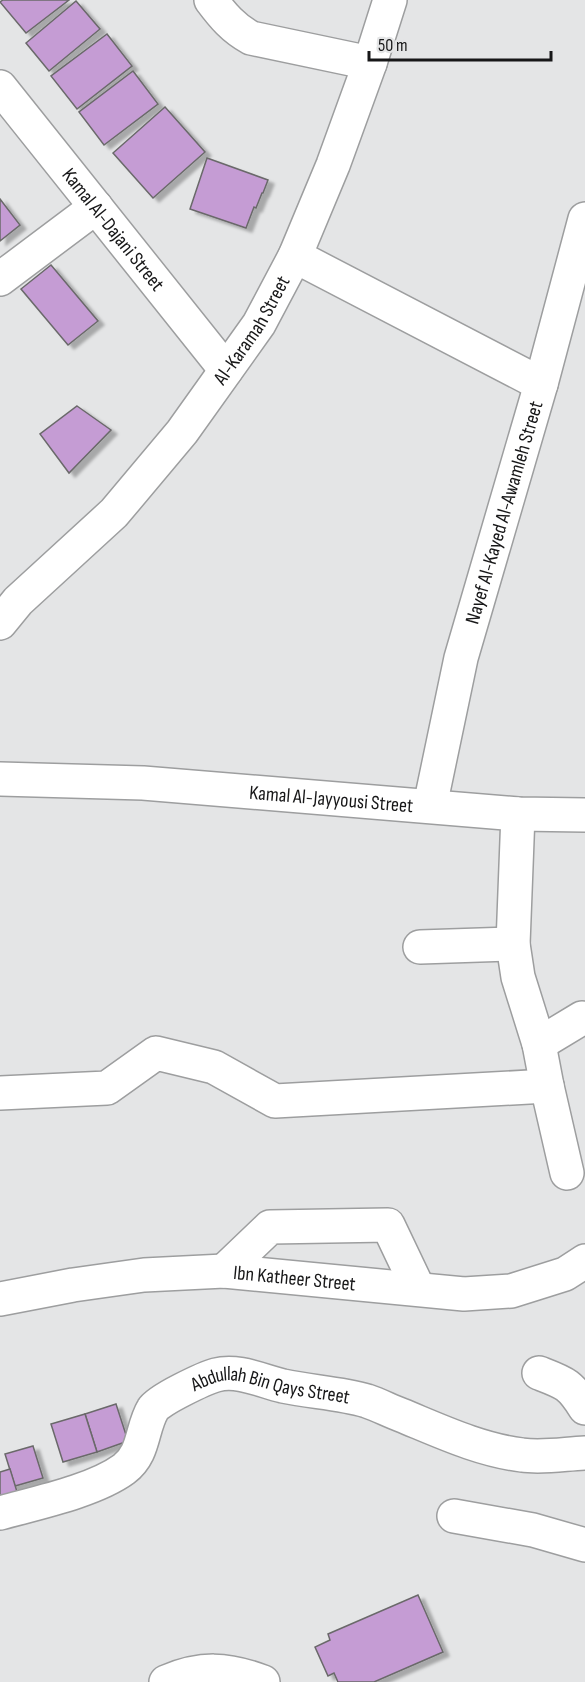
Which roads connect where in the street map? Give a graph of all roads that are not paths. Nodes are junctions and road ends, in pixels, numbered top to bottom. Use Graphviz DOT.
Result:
graph roads {
  1 [pos="211,0"];
  2 [pos="390,0"];
  3 [pos="370,63"];
  4 [pos="0,87"];
  5 [pos="96,207"];
  6 [pos="585,219"];
  7 [pos="295,256"];
  8 [pos="0,279"];
  9 [pos="226,369"];
  10 [pos="541,384"];
  11 [pos="6,612"];
  12 [pos="0,758"];
  13 [pos="0,779"];
  14 [pos="76,781"];
  15 [pos="430,806"];
  16 [pos="518,814"];
  17 [pos="585,815"];
  18 [pos="513,944"];
  19 [pos="420,947"];
  20 [pos="582,1018"];
  21 [pos="539,1044"];
  22 [pos="547,1086"];
  23 [pos="0,1093"];
  24 [pos="567,1173"];
  25 [pos="585,1261"];
  26 [pos="224,1271"];
  27 [pos="418,1288"];
  28 [pos="0,1299"];
  29 [pos="539,1373"];
  30 [pos="585,1408"];
  31 [pos="585,1453"];
  32 [pos="0,1513"];
  33 [pos="454,1516"];
  34 [pos="585,1545"];
  35 [pos="166,1682"];
  36 [pos="262,1682"];
  1 -- 3 [label="street"];
  2 -- 3 [label="street, Al-Karamah Street"];
  3 -- 7 [label="street, Al-Karamah Street"];
  4 -- 5 [label="street, Kamal Al-Dajani Street"];
  5 -- 8 [label="street"];
  5 -- 9 [label="street, Kamal Al-Dajani Street"];
  6 -- 10 [label="street, Nayef Al-Kayed Al-Awamleh Street"];
  7 -- 9 [label="street, Al-Karamah Street"];
  7 -- 10 [label="street"];
  9 -- 11 [label="street, Al-Karamah Street"];
  10 -- 15 [label="street, Nayef Al-Kayed Al-Awamleh Street"];
  12 -- 14 [label="street, Kamal Al-Jayyousi Street"];
  13 -- 14 [label="street, Kamal Al-Jayyousi Street"];
  14 -- 15 [label="street, Kamal Al-Jayyousi Street"];
  15 -- 16 [label="street, Kamal Al-Jayyousi Street"];
  16 -- 17 [label="street, Kamal Al-Jayyousi Street"];
  16 -- 18 [label="street"];
  18 -- 19 [label="street"];
  18 -- 21 [label="street"];
  20 -- 21 [label="street"];
  21 -- 22 [label="street"];
  22 -- 23 [label="street"];
  22 -- 24 [label="street"];
  25 -- 27 [label="street, Ibn Katheer Street"];
  26 -- 27 [label="street, Ibn Katheer Street"];
  26 -- 27 [label="street"];
  26 -- 28 [label="street, Ibn Katheer Street"];
  29 -- 30 [label="street"];
  31 -- 32 [label="street, Abdullah Bin Qays Street"];
  33 -- 34 [label="street"];
  35 -- 36 [label="street"];
}
